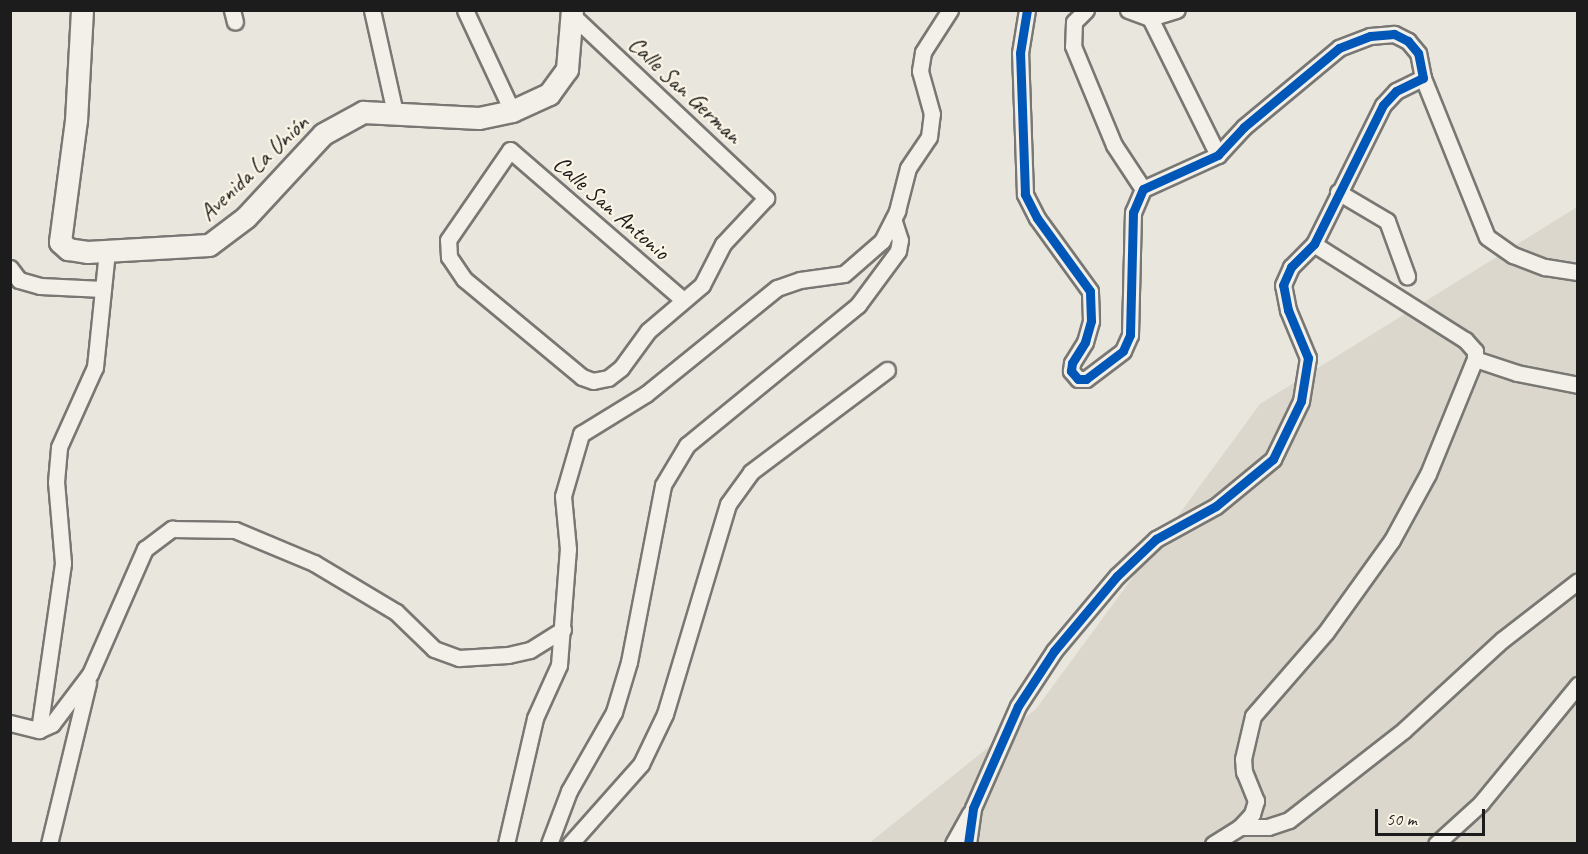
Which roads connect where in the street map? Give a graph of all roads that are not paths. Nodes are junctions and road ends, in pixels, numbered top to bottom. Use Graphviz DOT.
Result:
graph roads {
  1 [pos="82,10"];
  2 [pos="372,10"];
  3 [pos="465,10"];
  4 [pos="950,10"];
  5 [pos="1027,10"];
  6 [pos="1086,10"];
  7 [pos="1128,10"];
  8 [pos="1177,10"];
  9 [pos="572,13"];
  10 [pos="1151,14"];
  11 [pos="1423,78"];
  12 [pos="512,111"];
  13 [pos="395,113"];
  14 [pos="1218,155"];
  15 [pos="1143,189"];
  16 [pos="1338,192"];
  17 [pos="893,219"];
  18 [pos="1314,244"];
  19 [pos="107,251"];
  20 [pos="10,268"];
  21 [pos="1578,272"];
  22 [pos="1407,276"];
  23 [pos="103,289"];
  24 [pos="682,300"];
  25 [pos="1475,359"];
  26 [pos="887,370"];
  27 [pos="1578,385"];
  28 [pos="1578,581"];
  29 [pos="563,629"];
  30 [pos="90,674"];
  31 [pos="1578,685"];
  32 [pos="10,723"];
  33 [pos="39,730"];
  34 [pos="974,808"];
  35 [pos="1240,827"];
  36 [pos="49,843"];
  37 [pos="506,843"];
  38 [pos="549,843"];
  39 [pos="570,843"];
  40 [pos="953,843"];
  41 [pos="968,843"];
  42 [pos="1213,843"];
  43 [pos="1436,843"];
  1 -- 19 [label="main road, Avenida La Unión"];
  2 -- 13 [label="street"];
  3 -- 12 [label="street"];
  4 -- 17 [label="street"];
  5 -- 15 [label="street"];
  6 -- 15 [label="street"];
  7 -- 10 [label="street"];
  8 -- 10 [label="street"];
  9 -- 12 [label="main road, Avenida La Unión"];
  9 -- 24 [label="street, Calle San German"];
  10 -- 14 [label="street"];
  11 -- 14 [label="street"];
  11 -- 16 [label="street"];
  11 -- 21 [label="street"];
  12 -- 13 [label="main road, Avenida La Unión"];
  13 -- 19 [label="main road, Avenida La Unión"];
  14 -- 15 [label="street"];
  16 -- 18 [label="street"];
  16 -- 22 [label="street"];
  17 -- 29 [label="street"];
  17 -- 38 [label="street"];
  18 -- 25 [label="street"];
  18 -- 34 [label="street"];
  19 -- 23 [label="street"];
  20 -- 23 [label="street"];
  23 -- 33 [label="street"];
  24 -- 24 [label="street, Calle San Antonio"];
  25 -- 27 [label="street"];
  25 -- 35 [label="street"];
  26 -- 39 [label="street"];
  28 -- 35 [label="street"];
  29 -- 30 [label="street"];
  29 -- 37 [label="street"];
  30 -- 33 [label="street"];
  30 -- 36 [label="street"];
  31 -- 43 [label="street"];
  32 -- 33 [label="street"];
  34 -- 40 [label="street"];
  34 -- 41 [label="street"];
  35 -- 42 [label="street"];
}
